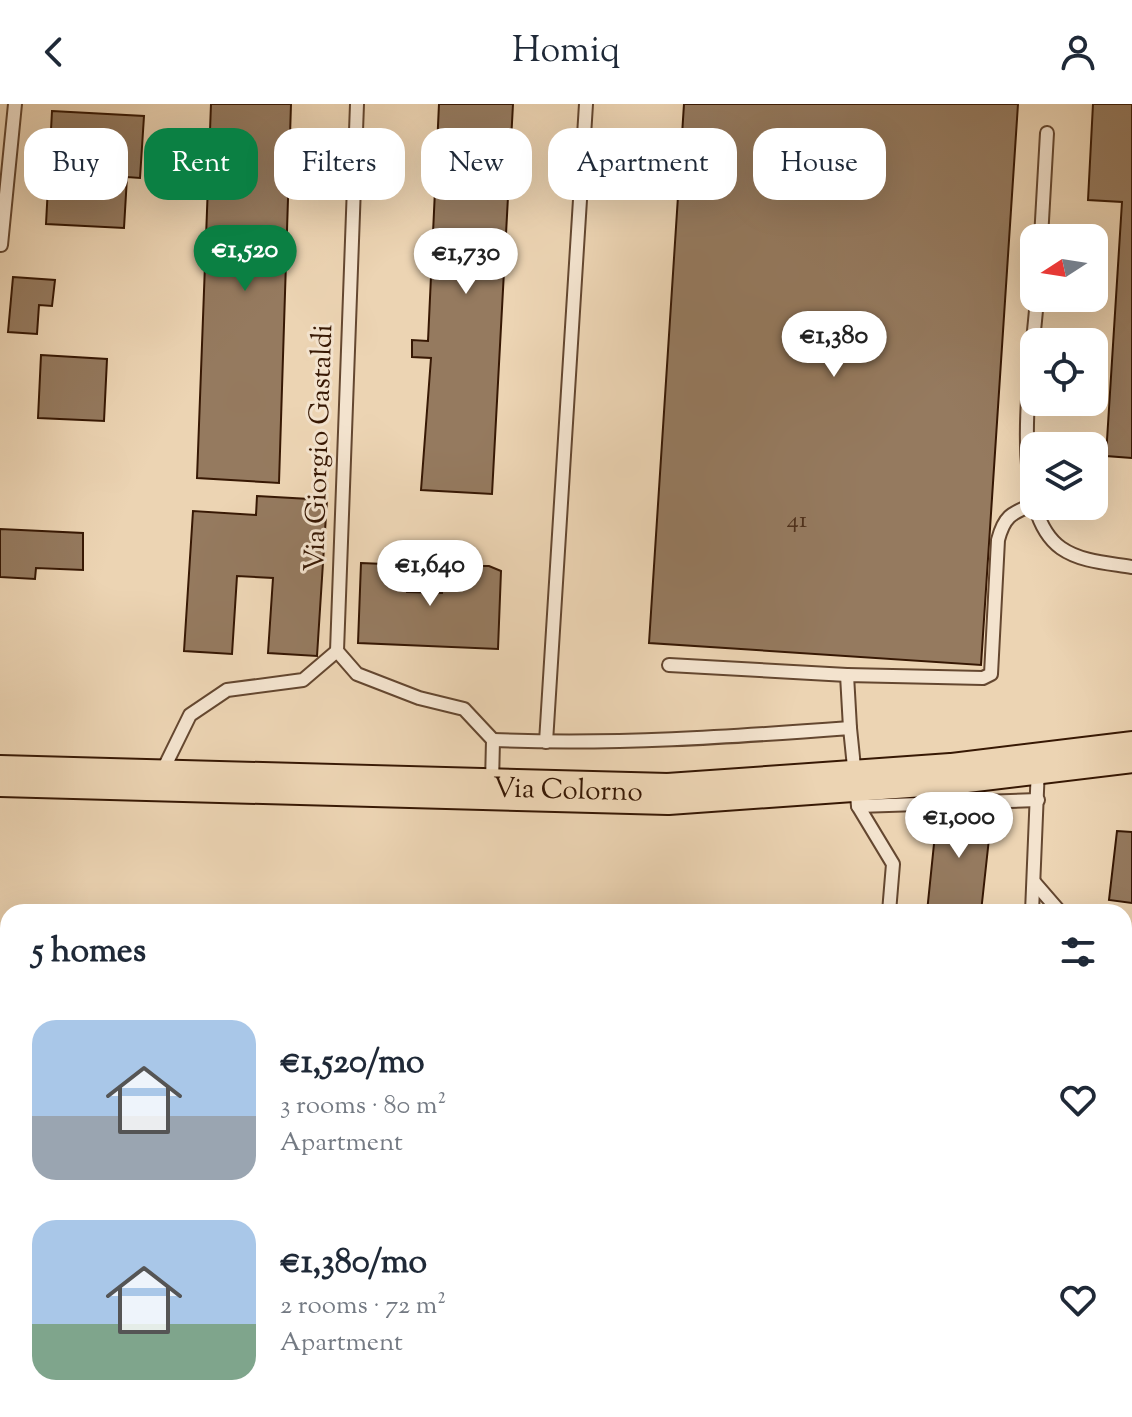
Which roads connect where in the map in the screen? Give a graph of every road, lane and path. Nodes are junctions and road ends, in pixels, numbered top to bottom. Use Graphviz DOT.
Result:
graph roads {
  1 [pos="15,104"];
  2 [pos="357,104"];
  3 [pos="586,104"];
  4 [pos="1047,133"];
  5 [pos="1042,224"];
  6 [pos="1,245"];
  7 [pos="1036,312"];
  8 [pos="1028,432"];
  9 [pos="1020,510"];
  10 [pos="1038,520"];
  11 [pos="1132,567"];
  12 [pos="337,651"];
  13 [pos="669,665"];
  14 [pos="847,675"];
  15 [pos="850,728"];
  16 [pos="493,740"];
  17 [pos="546,742"];
  18 [pos="1132,752"];
  19 [pos="0,776"];
  20 [pos="159,779"];
  21 [pos="1038,782"];
  22 [pos="492,790"];
  23 [pos="856,793"];
  24 [pos="1034,882"];
  25 [pos="890,904"];
  26 [pos="1033,904"];
  27 [pos="1053,904"];
  1 -- 6 [label="lane"];
  2 -- 12 [label="lane, Via Giorgio Gastaldi"];
  3 -- 17 [label="lane"];
  4 -- 5 [label="lane"];
  7 -- 8 [label="lane"];
  9 -- 14 [label="lane"];
  10 -- 11 [label="lane"];
  12 -- 16 [label="lane"];
  12 -- 20 [label="lane"];
  13 -- 14 [label="lane"];
  14 -- 15 [label="lane"];
  15 -- 17 [label="lane"];
  15 -- 23 [label="lane"];
  16 -- 17 [label="lane"];
  16 -- 22 [label="lane"];
  18 -- 21 [label="main road, Via Colorno"];
  19 -- 20 [label="main road, Via Colorno"];
  20 -- 22 [label="main road, Via Colorno"];
  21 -- 23 [label="main road, Via Colorno"];
  21 -- 24 [label="lane"];
  22 -- 23 [label="main road, Via Colorno"];
  23 -- 25 [label="lane"];
  24 -- 26 [label="lane"];
  24 -- 27 [label="lane"];
}
